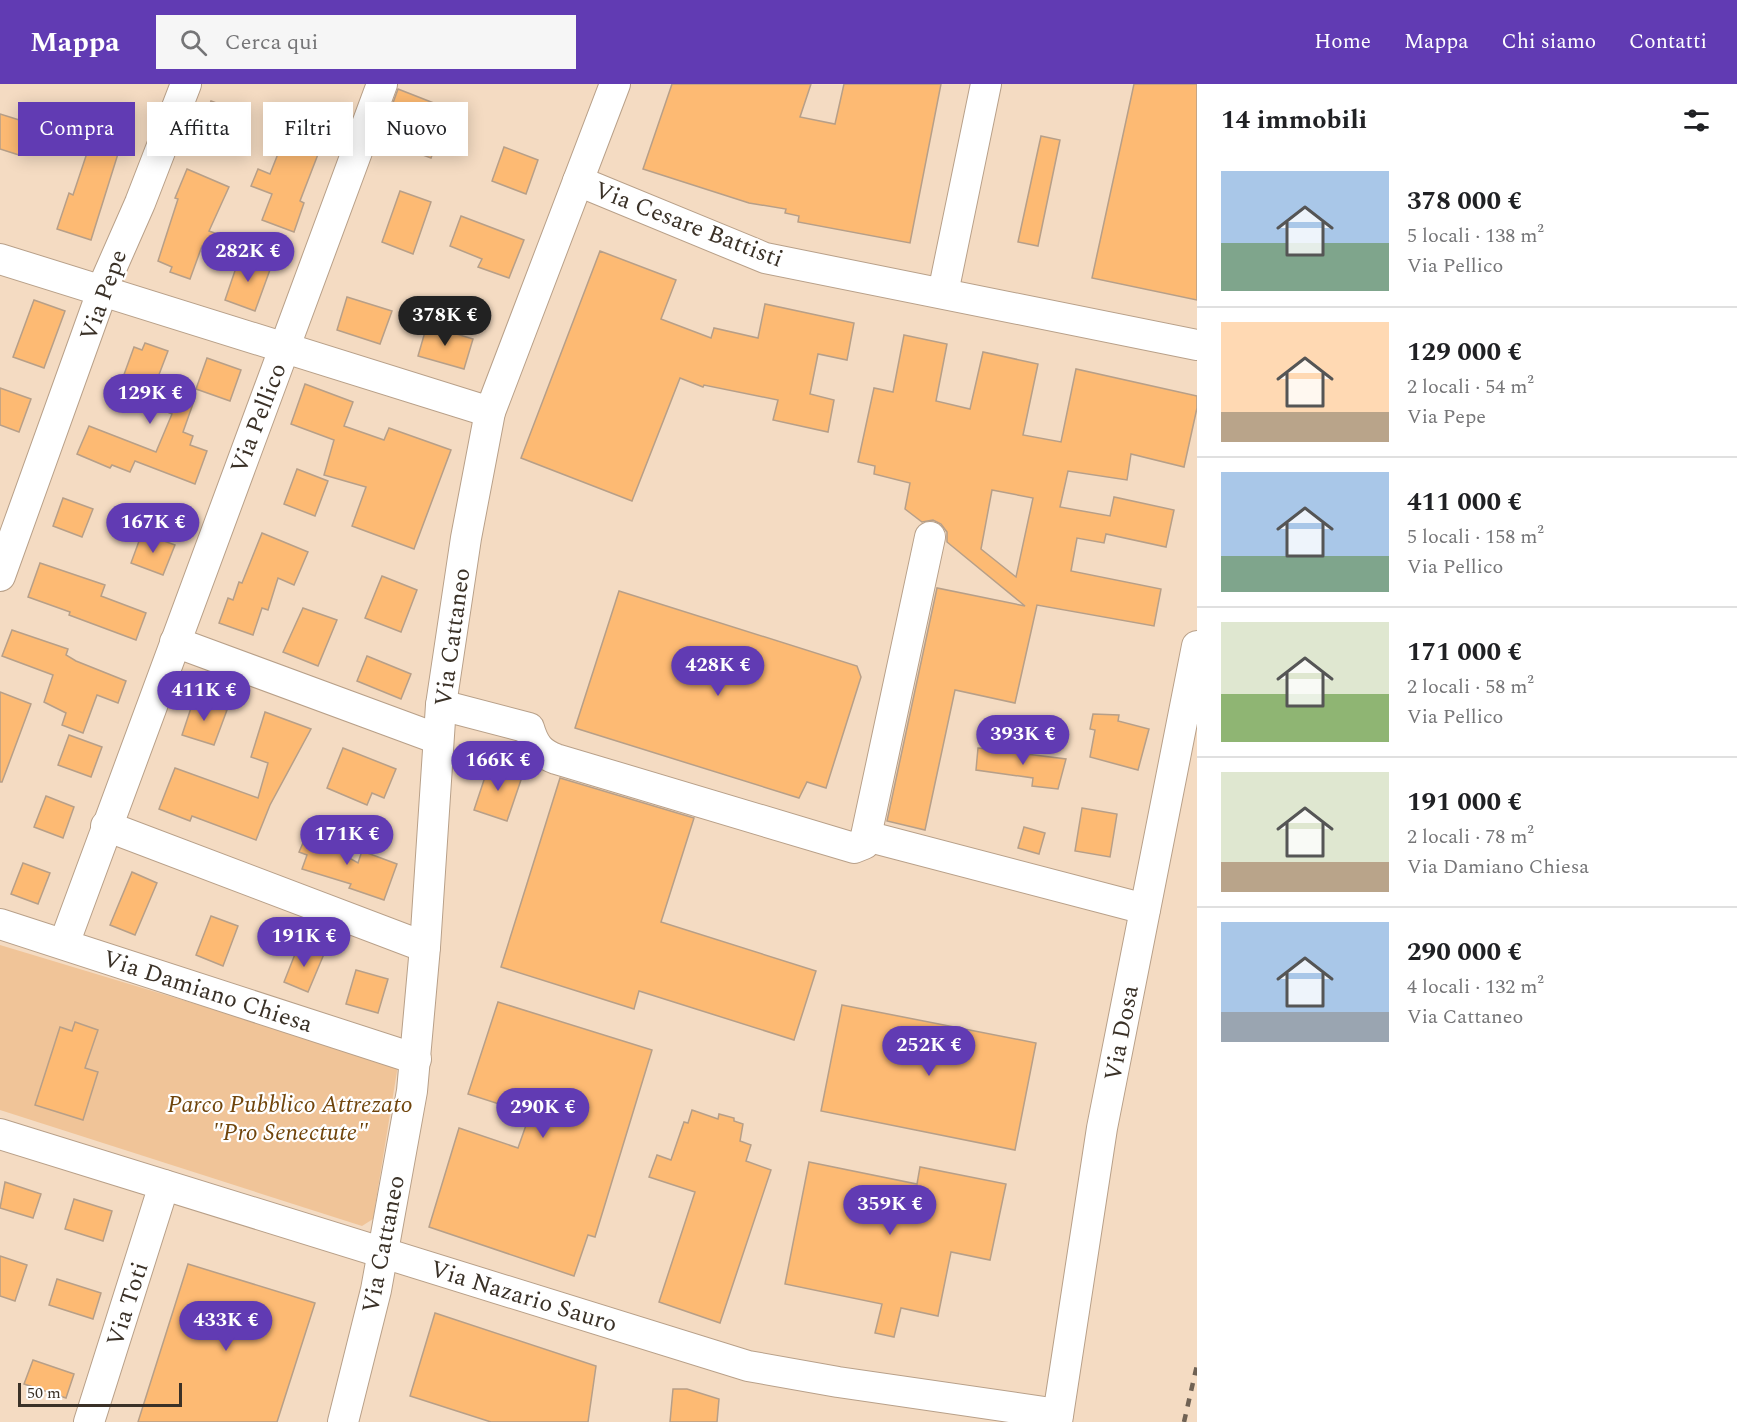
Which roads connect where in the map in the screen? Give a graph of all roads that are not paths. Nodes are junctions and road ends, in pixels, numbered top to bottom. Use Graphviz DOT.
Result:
graph roads {
  1 [pos="186,84"];
  2 [pos="382,84"];
  3 [pos="615,84"];
  4 [pos="986,84"];
  5 [pos="578,181"];
  6 [pos="0,259"];
  7 [pos="103,291"];
  8 [pos="943,293"];
  9 [pos="1197,345"];
  10 [pos="285,348"];
  11 [pos="490,412"];
  12 [pos="930,537"];
  13 [pos="0,576"];
  14 [pos="175,642"];
  15 [pos="1197,646"];
  16 [pos="441,705"];
  17 [pos="438,740"];
  18 [pos="106,826"];
  19 [pos="866,836"];
  20 [pos="1145,909"];
  21 [pos="0,924"];
  22 [pos="64,944"];
  23 [pos="425,946"];
  24 [pos="416,1059"];
  25 [pos="0,1134"];
  26 [pos="164,1185"];
  27 [pos="382,1254"];
  28 [pos="1057,1418"];
  29 [pos="89,1422"];
  30 [pos="343,1422"];
  1 -- 7 [label="street, Via Pepe"];
  2 -- 10 [label="street, Via Pellico"];
  3 -- 5 [label="street, Via Cattaneo"];
  4 -- 8 [label="street"];
  5 -- 8 [label="street, Via Cesare Battisti"];
  5 -- 11 [label="street, Via Cattaneo"];
  6 -- 7 [label="street, Via Pellico"];
  7 -- 10 [label="street, Via Pellico"];
  7 -- 13 [label="street, Via Pepe"];
  8 -- 9 [label="street, Via Cesare Battisti"];
  10 -- 11 [label="street, Via Pellico"];
  10 -- 14 [label="street, Via Pellico"];
  11 -- 16 [label="street, Via Cattaneo"];
  12 -- 19 [label="street"];
  14 -- 17 [label="street"];
  14 -- 18 [label="street, Via Pellico"];
  15 -- 20 [label="street, Via Dosa"];
  16 -- 17 [label="street, Via Cattaneo"];
  16 -- 19 [label="street"];
  17 -- 23 [label="street, Via Cattaneo"];
  18 -- 22 [label="street, Via Pellico"];
  18 -- 23 [label="street"];
  19 -- 20 [label="street"];
  20 -- 28 [label="street, Via Dosa"];
  21 -- 22 [label="street, Via Damiano Chiesa"];
  22 -- 24 [label="street, Via Damiano Chiesa"];
  23 -- 24 [label="street, Via Cattaneo"];
  24 -- 27 [label="street, Via Cattaneo"];
  25 -- 26 [label="street, Via Nazario Sauro"];
  26 -- 27 [label="street, Via Nazario Sauro"];
  26 -- 29 [label="street, Via Toti"];
  27 -- 28 [label="street, Via Nazario Sauro"];
  27 -- 30 [label="street, Via Cattaneo"];
}
